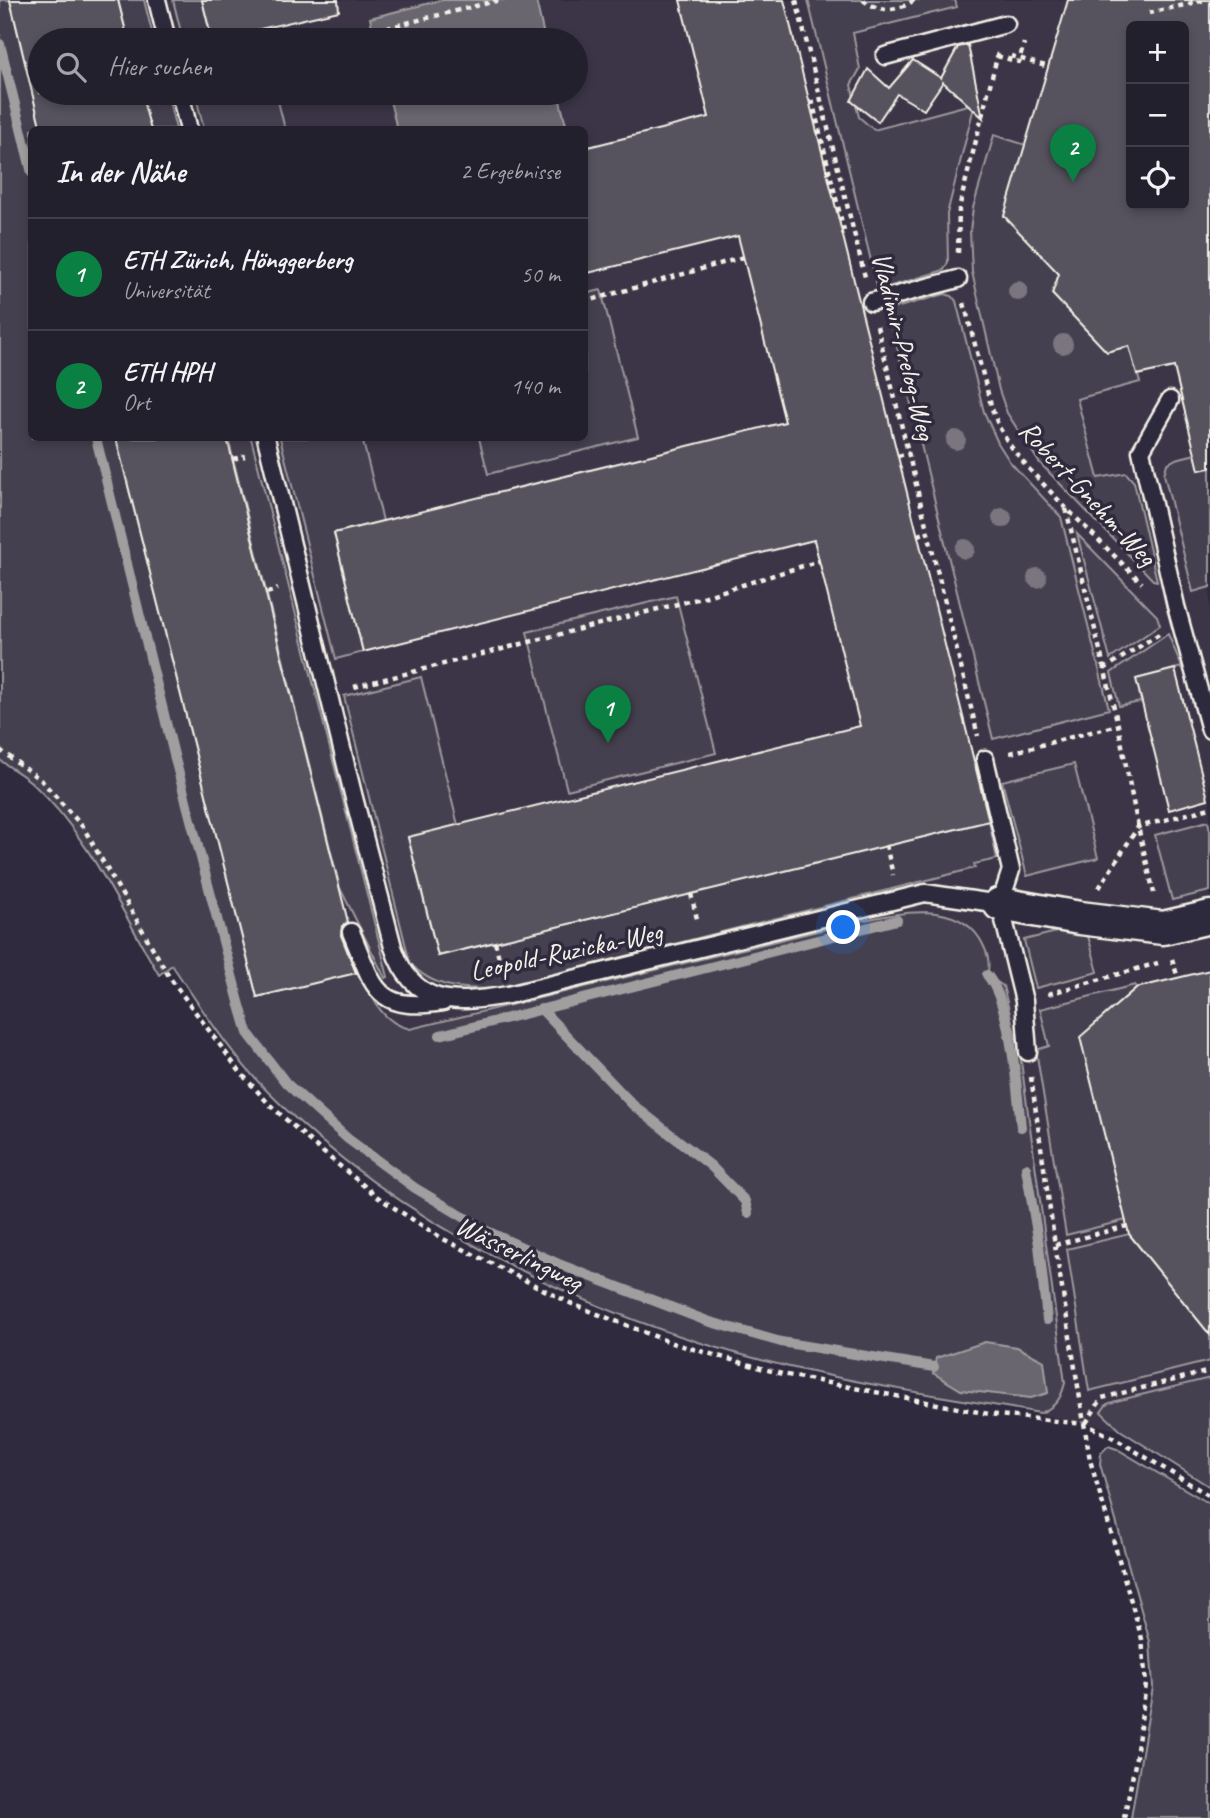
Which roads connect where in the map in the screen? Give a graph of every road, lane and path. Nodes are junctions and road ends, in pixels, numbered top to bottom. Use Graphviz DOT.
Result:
graph roads {
  1 [pos="157,0"];
  2 [pos="500,0"];
  3 [pos="796,0"];
  4 [pos="863,0"];
  5 [pos="914,0"];
  6 [pos="1206,0"];
  7 [pos="1149,13"];
  8 [pos="1006,24"];
  9 [pos="164,28"];
  10 [pos="387,28"];
  11 [pos="885,56"];
  12 [pos="997,56"];
  13 [pos="1011,56"];
  14 [pos="1019,62"];
  15 [pos="1049,67"];
  16 [pos="820,98"];
  17 [pos="183,105"];
  18 [pos="188,126"];
  19 [pos="853,228"];
  20 [pos="744,257"];
  21 [pos="958,279"];
  22 [pos="588,301"];
  23 [pos="871,302"];
  24 [pos="1170,400"];
  25 [pos="267,441"];
  26 [pos="909,453"];
  27 [pos="898,456"];
  28 [pos="1066,508"];
  29 [pos="929,532"];
  30 [pos="918,535"];
  31 [pos="819,561"];
  32 [pos="1180,620"];
  33 [pos="1104,669"];
  34 [pos="329,694"];
  35 [pos="1118,724"];
  36 [pos="1210,730"];
  37 [pos="979,739"];
  38 [pos="0,750"];
  39 [pos="985,759"];
  40 [pos="1210,808"];
  41 [pos="1138,827"];
  42 [pos="886,845"];
  43 [pos="894,879"];
  44 [pos="691,894"];
  45 [pos="1000,904"];
  46 [pos="1210,917"];
  47 [pos="1080,918"];
  48 [pos="699,927"];
  49 [pos="1164,928"];
  50 [pos="351,932"];
  51 [pos="495,942"];
  52 [pos="1172,959"];
  53 [pos="503,975"];
  54 [pos="452,1000"];
  55 [pos="1024,1001"];
  56 [pos="1028,1052"];
  57 [pos="1127,1226"];
  58 [pos="1055,1245"];
  59 [pos="1210,1371"];
  60 [pos="1085,1424"];
  61 [pos="1210,1496"];
  62 [pos="1124,1818"];
  1 -- 9 [label="lane"];
  2 -- 10 [label="path"];
  3 -- 16 [label="path, Vladimir-Prelog-Weg"];
  4 -- 5 [label="path"];
  6 -- 7 [label="path"];
  8 -- 11 [label="lane"];
  8 -- 12 [label="path, Robert-Gnehm-Weg"];
  12 -- 14 [label="path"];
  12 -- 21 [label="path, Robert-Gnehm-Weg"];
  13 -- 15 [label="path, bridge"];
  16 -- 19 [label="path, Vladimir-Prelog-Weg"];
  16 -- 19 [label="path"];
  17 -- 18 [label="lane"];
  19 -- 23 [label="path, Vladimir-Prelog-Weg"];
  20 -- 22 [label="path"];
  21 -- 23 [label="lane"];
  21 -- 28 [label="path, Robert-Gnehm-Weg"];
  23 -- 26 [label="path, Vladimir-Prelog-Weg"];
  24 -- 32 [label="lane"];
  25 -- 34 [label="lane, Leopold-Ruzicka-Weg"];
  26 -- 27 [label="path"];
  26 -- 29 [label="path, Vladimir-Prelog-Weg"];
  28 -- 32 [label="path, Robert-Gnehm-Weg"];
  28 -- 33 [label="path"];
  29 -- 30 [label="path"];
  29 -- 37 [label="path, Vladimir-Prelog-Weg"];
  31 -- 34 [label="path"];
  32 -- 33 [label="path"];
  32 -- 36 [label="lane"];
  33 -- 35 [label="path"];
  34 -- 54 [label="lane, Leopold-Ruzicka-Weg"];
  35 -- 39 [label="path"];
  35 -- 41 [label="path"];
  38 -- 60 [label="path, Wässerlingweg"];
  39 -- 45 [label="lane"];
  40 -- 41 [label="path"];
  41 -- 47 [label="path"];
  41 -- 49 [label="path"];
  42 -- 43 [label="path"];
  44 -- 48 [label="path"];
  45 -- 47 [label="street"];
  45 -- 54 [label="lane, Leopold-Ruzicka-Weg"];
  45 -- 55 [label="lane"];
  46 -- 49 [label="street"];
  47 -- 49 [label="street"];
  50 -- 54 [label="lane"];
  51 -- 53 [label="path"];
  52 -- 55 [label="path"];
  55 -- 56 [label="lane"];
  56 -- 58 [label="path"];
  57 -- 58 [label="path"];
  58 -- 60 [label="path"];
  59 -- 60 [label="path"];
  60 -- 61 [label="path, Wässerlingweg"];
  60 -- 62 [label="path"];
}
